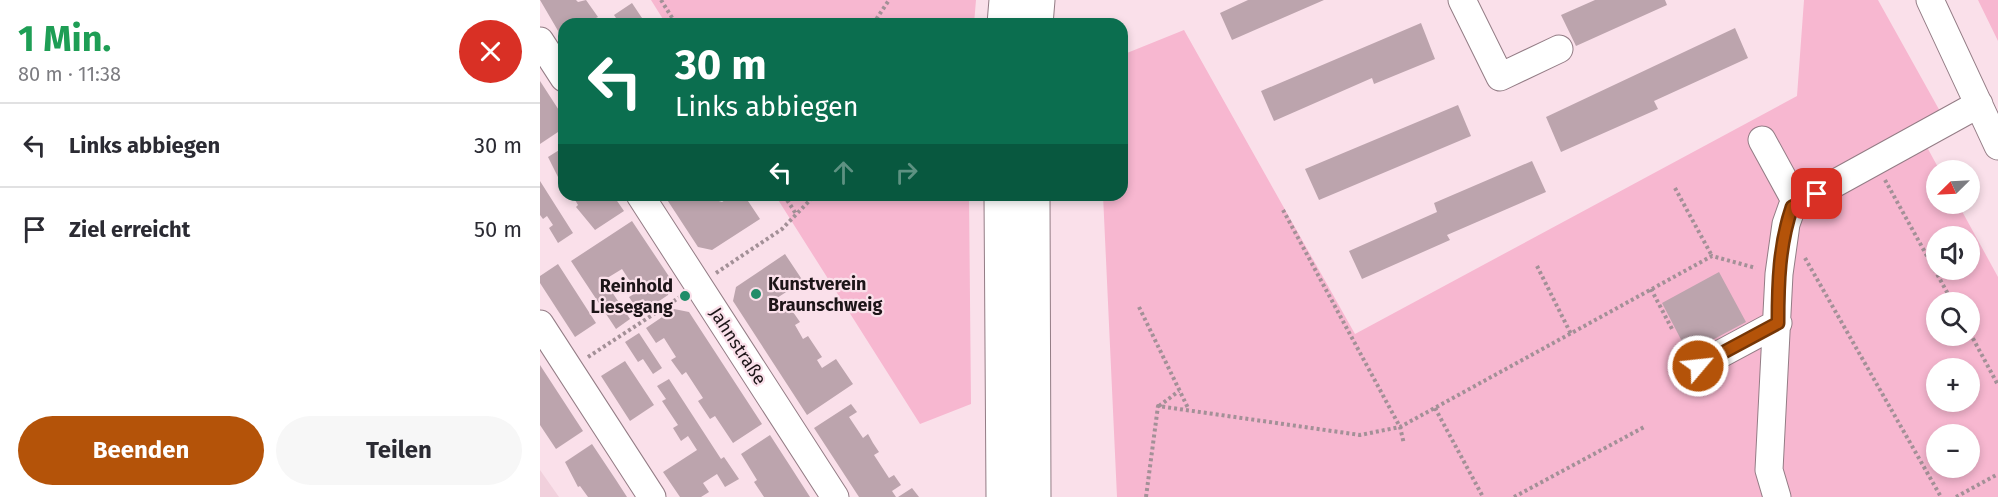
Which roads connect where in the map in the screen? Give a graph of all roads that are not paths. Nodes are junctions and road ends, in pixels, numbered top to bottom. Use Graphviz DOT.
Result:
graph roads {
  1 [pos="1006,0"];
  2 [pos="1038,0"];
  3 [pos="1462,0"];
  4 [pos="1930,0"];
  5 [pos="1004,18"];
  6 [pos="1036,18"];
  7 [pos="540,41"];
  8 [pos="1559,49"];
  9 [pos="558,69"];
  10 [pos="1979,104"];
  11 [pos="1762,140"];
  12 [pos="1998,146"];
  13 [pos="644,201"];
  14 [pos="1001,201"];
  15 [pos="1033,201"];
  16 [pos="1792,214"];
  17 [pos="1778,323"];
  18 [pos="540,324"];
  19 [pos="1698,366"];
  20 [pos="652,497"];
  21 [pos="835,497"];
  22 [pos="1003,497"];
  23 [pos="1034,497"];
  24 [pos="1777,497"];
  1 -- 5 [label="highway"];
  2 -- 6 [label="highway"];
  3 -- 8 [label="street"];
  4 -- 10 [label="street"];
  7 -- 9 [label="street"];
  10 -- 12 [label="street"];
  10 -- 16 [label="street"];
  11 -- 16 [label="street"];
  13 -- 21 [label="street, Jahnstraße"];
  14 -- 22 [label="highway"];
  15 -- 23 [label="highway"];
  16 -- 17 [label="street"];
  17 -- 19 [label="street"];
  17 -- 24 [label="street"];
  18 -- 20 [label="street"];
}
